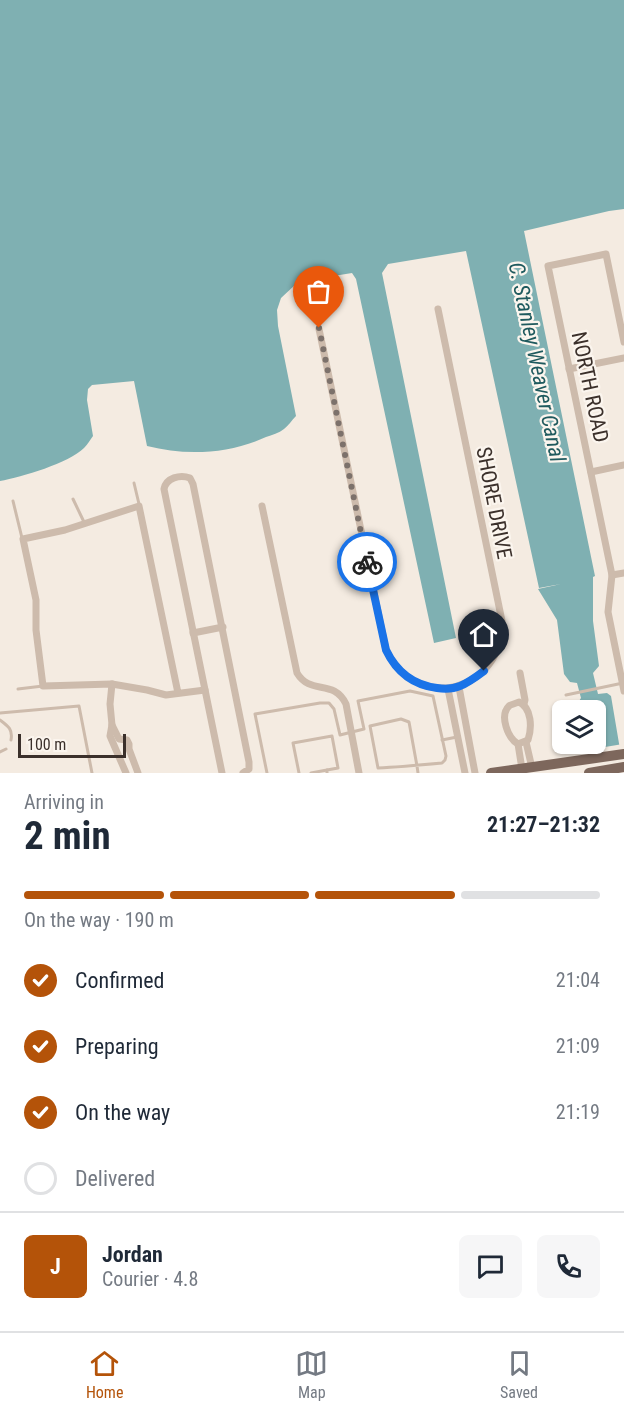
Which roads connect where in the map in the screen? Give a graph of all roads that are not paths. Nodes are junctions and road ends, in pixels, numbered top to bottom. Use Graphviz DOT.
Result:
graph roads {
  1 [pos="438,309"];
  2 [pos="319,328"];
  3 [pos="624,342"];
  4 [pos="624,358"];
  5 [pos="569,369"];
  6 [pos="624,465"];
  7 [pos="591,472"];
  8 [pos="134,483"];
  9 [pos="73,499"];
  10 [pos="14,501"];
  11 [pos="139,506"];
  12 [pos="262,506"];
  13 [pos="85,524"];
  14 [pos="23,539"];
  15 [pos="624,573"];
  16 [pos="612,575"];
  17 [pos="223,627"];
  18 [pos="193,633"];
  19 [pos="520,674"];
  20 [pos="112,684"];
  21 [pos="623,684"];
  22 [pos="43,686"];
  23 [pos="459,687"];
  24 [pos="18,689"];
  25 [pos="448,689"];
  26 [pos="205,690"];
  27 [pos="178,693"];
  28 [pos="566,695"];
  29 [pos="524,704"];
  30 [pos="0,713"];
  31 [pos="0,720"];
  32 [pos="370,726"];
  33 [pos="364,729"];
  34 [pos="352,732"];
  35 [pos="340,735"];
  36 [pos="332,736"];
  37 [pos="458,737"];
  38 [pos="11,740"];
  39 [pos="442,740"];
  40 [pos="527,741"];
  41 [pos="116,742"];
  42 [pos="516,743"];
  43 [pos="6,749"];
  44 [pos="0,752"];
  45 [pos="624,754"];
  46 [pos="417,766"];
  47 [pos="527,768"];
  48 [pos="624,768"];
  49 [pos="327,772"];
  50 [pos="93,773"];
  51 [pos="126,773"];
  52 [pos="138,773"];
  53 [pos="222,773"];
  54 [pos="243,773"];
  55 [pos="267,773"];
  56 [pos="299,773"];
  57 [pos="310,773"];
  58 [pos="359,773"];
  59 [pos="418,773"];
  60 [pos="465,773"];
  61 [pos="476,773"];
  62 [pos="491,773"];
  63 [pos="589,773"];
  1 -- 23 [label="street, SHORE DRIVE"];
  2 -- 25 [label="street"];
  3 -- 5 [label="street, NORTH ROAD"];
  4 -- 5 [label="street"];
  5 -- 7 [label="street, NORTH ROAD"];
  6 -- 7 [label="street"];
  7 -- 16 [label="street, NORTH ROAD"];
  8 -- 11 [label="lane"];
  9 -- 13 [label="lane"];
  10 -- 14 [label="lane"];
  11 -- 13 [label="street"];
  11 -- 27 [label="street"];
  12 -- 34 [label="street"];
  13 -- 14 [label="street"];
  14 -- 22 [label="street"];
  15 -- 16 [label="street"];
  16 -- 21 [label="street, NORTH ROAD"];
  17 -- 18 [label="street"];
  17 -- 18 [label="street"];
  17 -- 54 [label="street"];
  18 -- 26 [label="street"];
  19 -- 29 [label="street"];
  20 -- 22 [label="street"];
  20 -- 27 [label="street"];
  20 -- 41 [label="street"];
  21 -- 28 [label="lane"];
  22 -- 24 [label="lane"];
  23 -- 25 [label="street"];
  23 -- 61 [label="street"];
  25 -- 37 [label="street"];
  26 -- 27 [label="street"];
  26 -- 53 [label="street"];
  29 -- 40 [label="street"];
  29 -- 42 [label="street"];
  30 -- 50 [label="lane"];
  31 -- 38 [label="lane"];
  32 -- 33 [label="lane"];
  32 -- 46 [label="lane"];
  32 -- 46 [label="lane"];
  33 -- 34 [label="lane"];
  33 -- 39 [label="lane"];
  34 -- 35 [label="lane"];
  34 -- 58 [label="street"];
  35 -- 36 [label="lane"];
  35 -- 55 [label="lane"];
  36 -- 49 [label="lane"];
  36 -- 56 [label="lane"];
  37 -- 39 [label="lane"];
  37 -- 60 [label="street"];
  39 -- 46 [label="lane"];
  40 -- 42 [label="street"];
  40 -- 47 [label="street"];
  41 -- 51 [label="street"];
  41 -- 52 [label="street"];
  42 -- 47 [label="street"];
  43 -- 44 [label="lane"];
  45 -- 47 [label="main road"];
  46 -- 59 [label="lane"];
  47 -- 62 [label="main road"];
  48 -- 63 [label="main road"];
  49 -- 57 [label="lane"];
}
